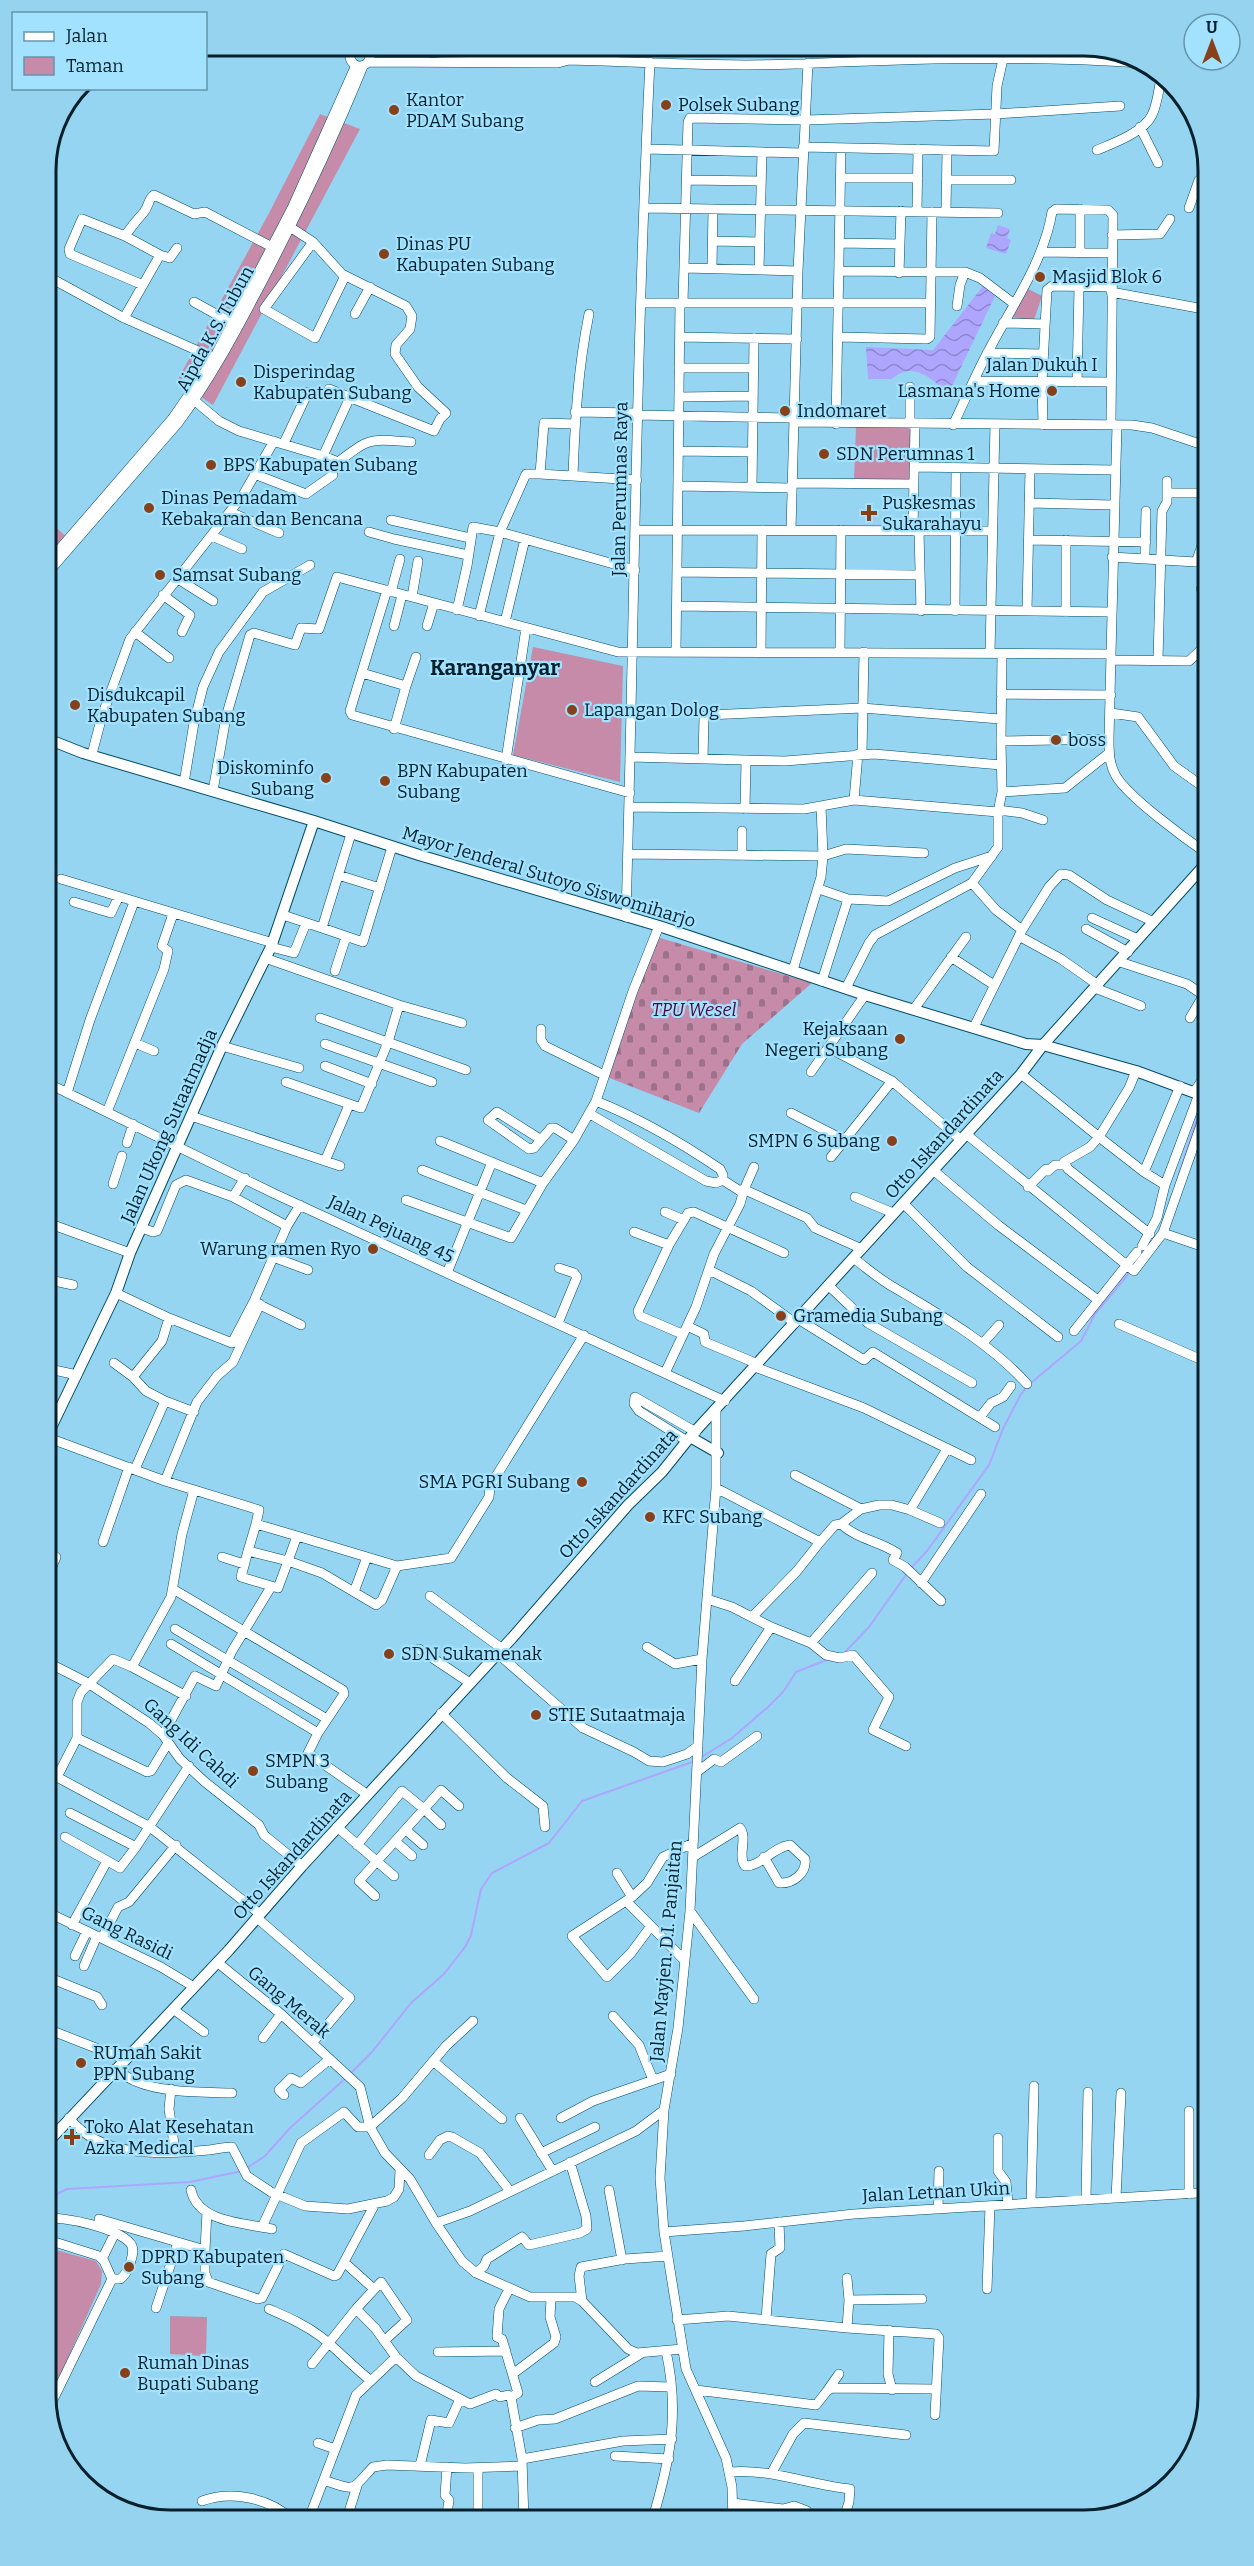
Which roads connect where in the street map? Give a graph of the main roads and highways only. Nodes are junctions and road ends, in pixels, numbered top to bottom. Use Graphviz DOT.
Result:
graph roads {
  1 [pos="56,742"];
  2 [pos="314,821"];
  3 [pos="1198,873"];
  4 [pos="1043,1045"];
  5 [pos="1198,1094"];
  6 [pos="56,1418"];
  7 [pos="691,1437"];
  8 [pos="718,1453"];
  9 [pos="56,2133"];
  1 -- 2 [label="main road, Mayor Jenderal Sutoyo Siswomiharjo"];
  2 -- 4 [label="main road, Mayor Jenderal Sutoyo Siswomiharjo"];
  2 -- 6 [label="main road, Jalan Ukong Sutaatmadja"];
  3 -- 4 [label="main road, Otto Iskandardinata"];
  4 -- 5 [label="main road, Mayor Jenderal Sutoyo Siswomiharjo"];
  4 -- 7 [label="main road, Otto Iskandardinata"];
  7 -- 8 [label="main road"];
  7 -- 9 [label="main road, Otto Iskandardinata"];
}
